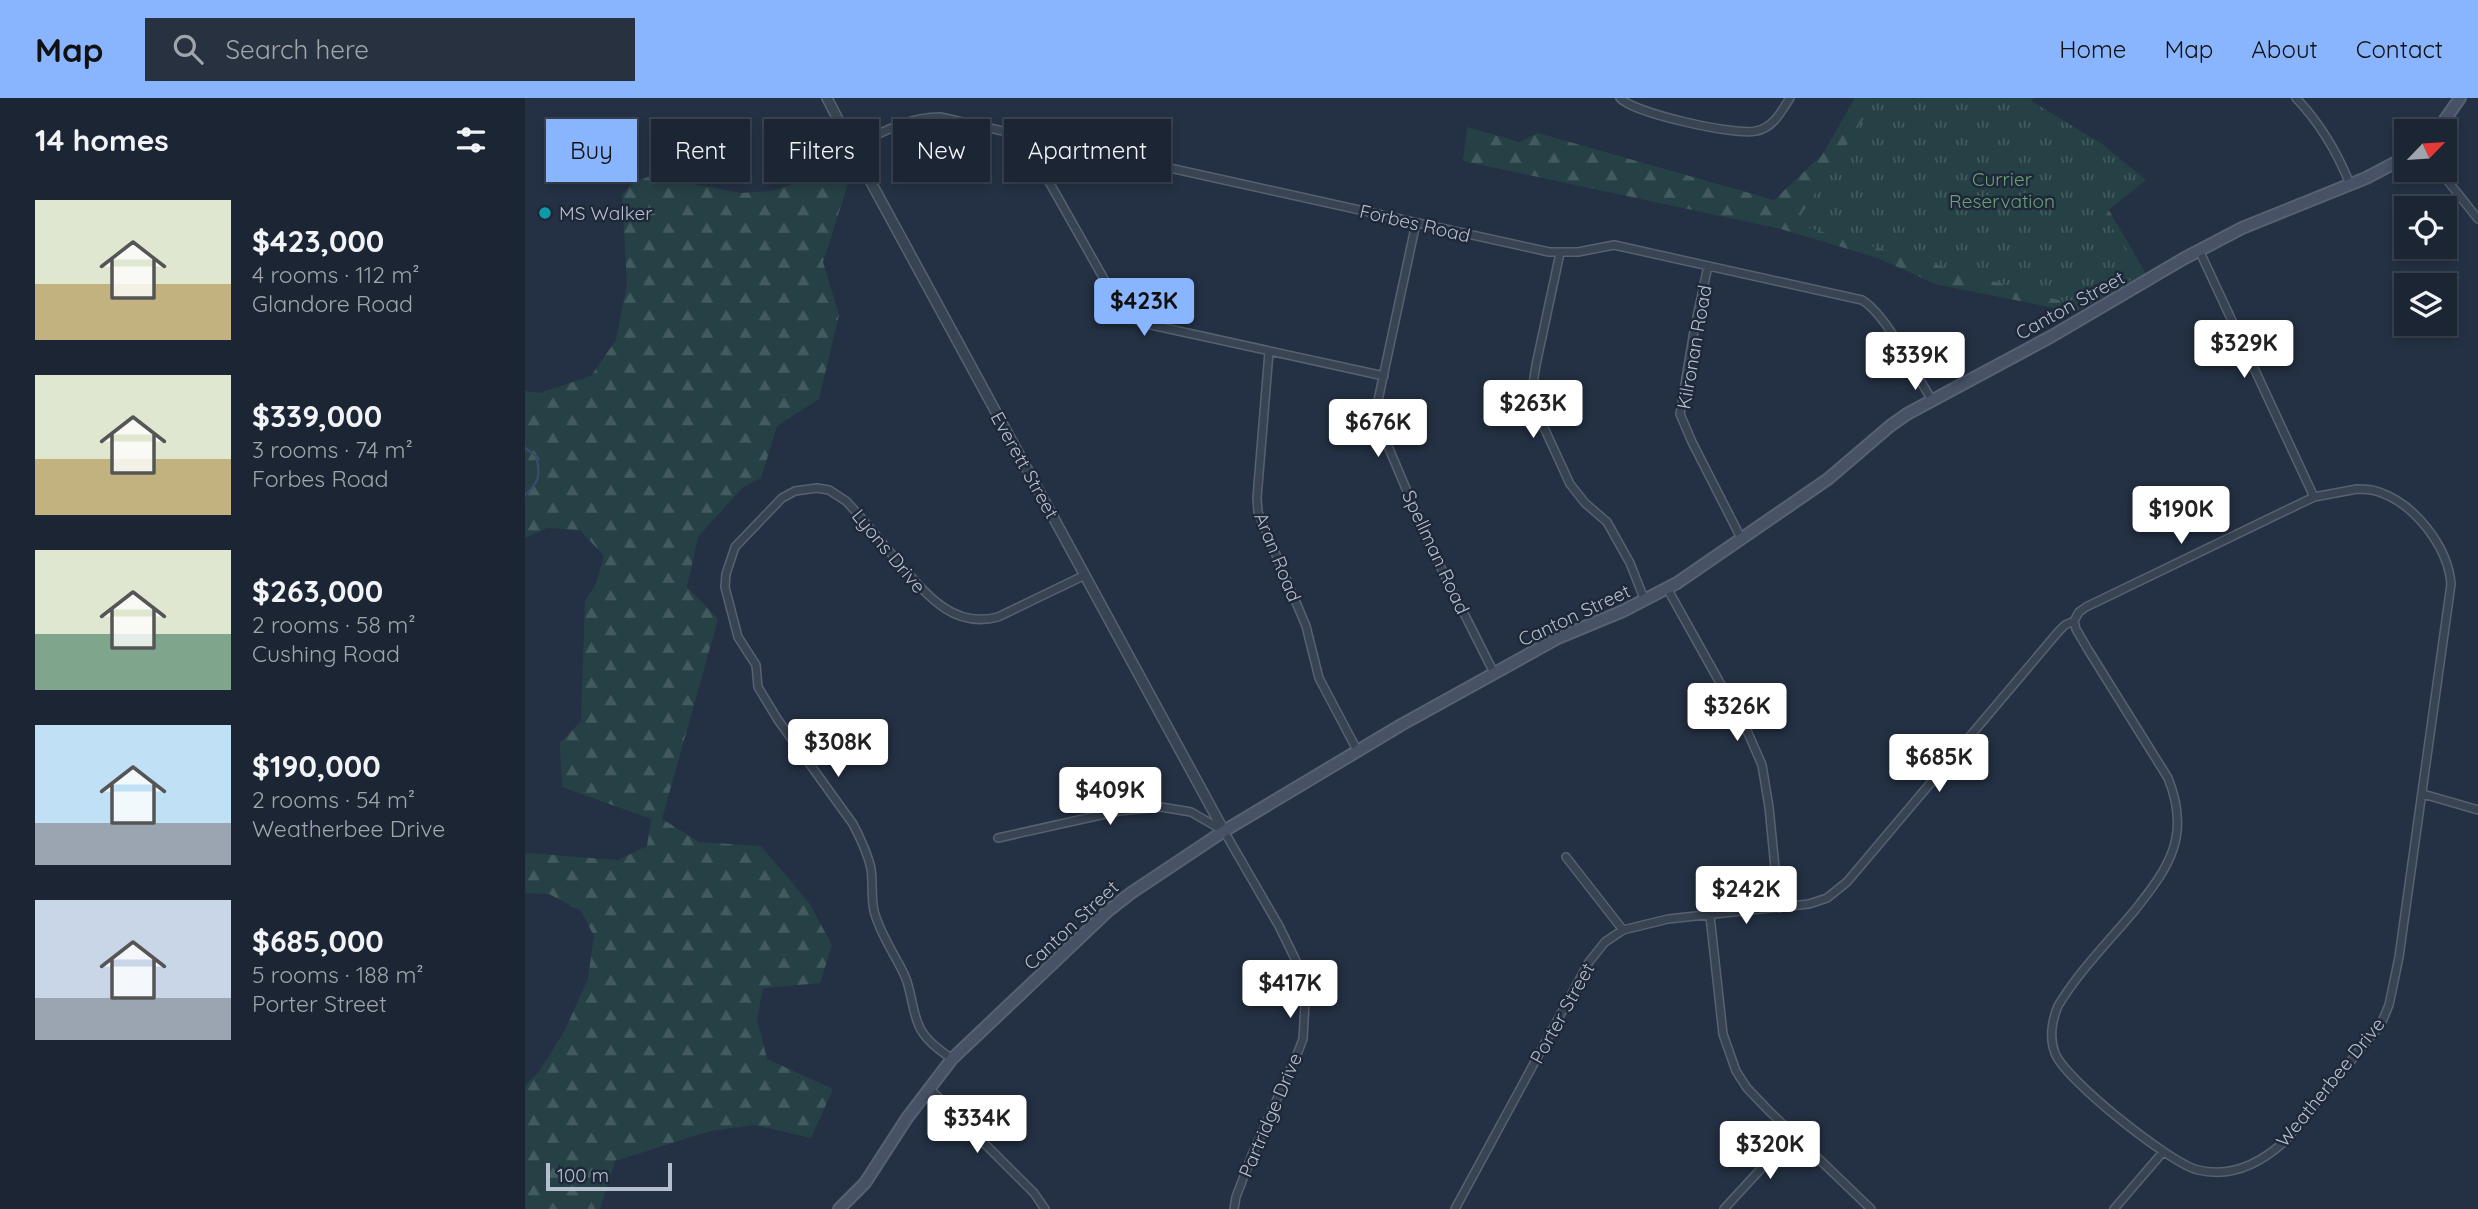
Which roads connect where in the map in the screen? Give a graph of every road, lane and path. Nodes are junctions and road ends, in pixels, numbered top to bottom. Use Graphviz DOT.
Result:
graph roads {
  1 [pos="827,98"];
  2 [pos="1620,98"];
  3 [pos="1790,98"];
  4 [pos="2296,98"];
  5 [pos="2460,98"];
  6 [pos="838,119"];
  7 [pos="2445,119"];
  8 [pos="1004,132"];
  9 [pos="879,134"];
  10 [pos="2394,163"];
  11 [pos="1171,169"];
  12 [pos="871,182"];
  13 [pos="1049,182"];
  14 [pos="2449,182"];
  15 [pos="2350,184"];
  16 [pos="2478,219"];
  17 [pos="1416,223"];
  18 [pos="2199,250"];
  19 [pos="1560,253"];
  20 [pos="1708,265"];
  21 [pos="1269,352"];
  22 [pos="1384,376"];
  23 [pos="1932,400"];
  24 [pos="2314,497"];
  25 [pos="1742,540"];
  26 [pos="1085,575"];
  27 [pos="1667,589"];
  28 [pos="1645,601"];
  29 [pos="2074,621"];
  30 [pos="1495,673"];
  31 [pos="1357,750"];
  32 [pos="2423,794"];
  33 [pos="2478,810"];
  34 [pos="1224,831"];
  35 [pos="997,838"];
  36 [pos="1566,857"];
  37 [pos="1779,908"];
  38 [pos="1710,916"];
  39 [pos="1623,930"];
  40 [pos="952,1059"];
  41 [pos="929,1088"];
  42 [pos="1793,1134"];
  43 [pos="2163,1152"];
  44 [pos="839,1209"];
  45 [pos="1045,1209"];
  46 [pos="1234,1209"];
  47 [pos="1455,1209"];
  48 [pos="1724,1209"];
  49 [pos="1871,1209"];
  50 [pos="2114,1209"];
  1 -- 6 [label="street, Everett Street"];
  2 -- 3 [label="street"];
  4 -- 15 [label="street"];
  5 -- 7 [label="main road"];
  8 -- 9 [label="street, Forbes Road"];
  10 -- 15 [label="main road, Canton Street"];
  11 -- 17 [label="street, Forbes Road"];
  12 -- 26 [label="street, Everett Street"];
  13 -- 21 [label="street"];
  14 -- 16 [label="street"];
  15 -- 18 [label="main road, Canton Street"];
  17 -- 19 [label="street, Forbes Road"];
  17 -- 22 [label="street, Spellman Road"];
  18 -- 23 [label="main road, Canton Street"];
  18 -- 24 [label="street"];
  19 -- 20 [label="street, Forbes Road"];
  19 -- 28 [label="street"];
  20 -- 23 [label="street, Forbes Road"];
  20 -- 25 [label="street, Kilronan Road"];
  21 -- 22 [label="street"];
  21 -- 31 [label="street, Aran Road"];
  22 -- 30 [label="street, Spellman Road"];
  23 -- 25 [label="main road, Canton Street"];
  24 -- 29 [label="street, Weatherbee Drive"];
  24 -- 32 [label="street, Weatherbee Drive"];
  25 -- 27 [label="main road, Canton Street"];
  26 -- 34 [label="street, Everett Street"];
  26 -- 40 [label="street, Lyons Drive"];
  27 -- 28 [label="main road, Canton Street"];
  27 -- 37 [label="street"];
  28 -- 30 [label="main road, Canton Street"];
  29 -- 37 [label="street, Porter Street"];
  29 -- 43 [label="street, Weatherbee Drive"];
  30 -- 31 [label="main road, Canton Street"];
  31 -- 34 [label="main road, Canton Street"];
  32 -- 33 [label="street"];
  32 -- 43 [label="street, Weatherbee Drive"];
  34 -- 35 [label="street"];
  34 -- 40 [label="main road, Canton Street"];
  34 -- 46 [label="street, Partridge Drive"];
  36 -- 39 [label="street"];
  37 -- 38 [label="street, Porter Street"];
  38 -- 39 [label="street, Porter Street"];
  38 -- 42 [label="street"];
  39 -- 47 [label="street, Porter Street"];
  40 -- 41 [label="main road, Canton Street"];
  41 -- 44 [label="main road, Canton Street"];
  41 -- 45 [label="street"];
  42 -- 48 [label="street"];
  42 -- 49 [label="street"];
  43 -- 50 [label="street"];
}
